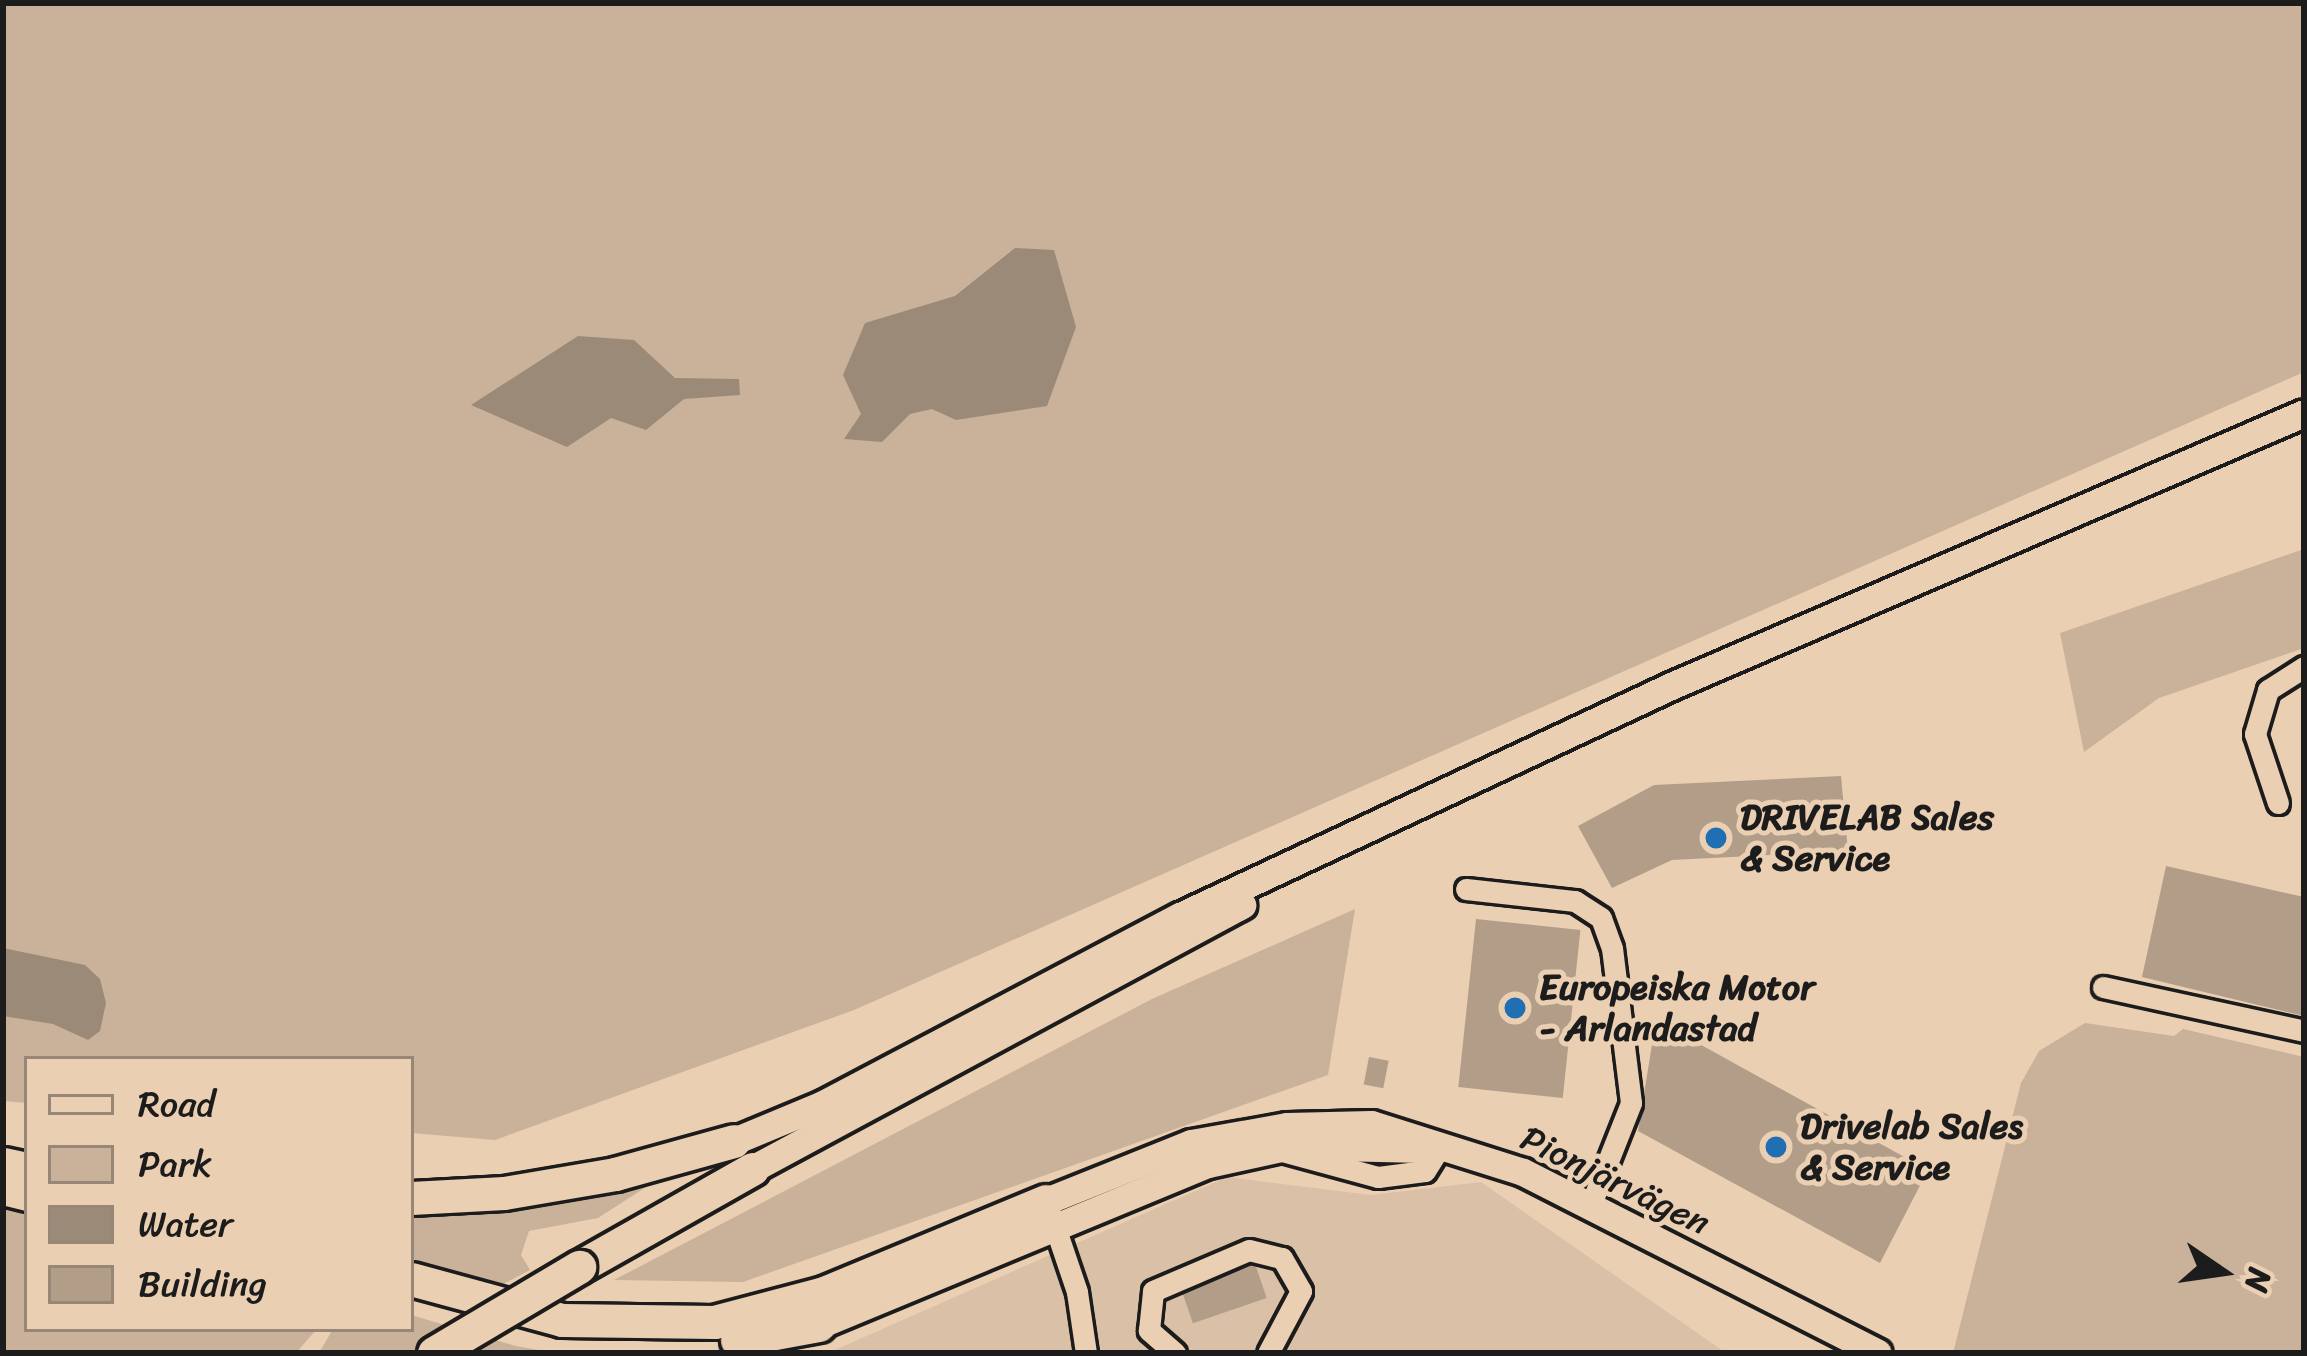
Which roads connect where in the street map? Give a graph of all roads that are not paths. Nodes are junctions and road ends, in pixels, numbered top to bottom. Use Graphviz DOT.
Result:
graph roads {
  1 [pos="2304,412"];
  2 [pos="2304,667"];
  3 [pos="2278,803"];
  4 [pos="1466,889"];
  5 [pos="2103,987"];
  6 [pos="2304,1031"];
  7 [pos="1440,1147"];
  8 [pos="743,1155"];
  9 [pos="414,1198"];
  10 [pos="1591,1204"];
  11 [pos="1050,1213"];
  12 [pos="414,1280"];
  13 [pos="1754,1293"];
  14 [pos="414,1302"];
  15 [pos="819,1325"];
  16 [pos="434,1353"];
  17 [pos="764,1353"];
  18 [pos="1086,1353"];
  19 [pos="1175,1353"];
  20 [pos="1268,1353"];
  21 [pos="1838,1353"];
  22 [pos="1878,1353"];
  1 -- 8 [label="main road"];
  2 -- 3 [label="street"];
  4 -- 10 [label="street"];
  5 -- 6 [label="street"];
  7 -- 10 [label="main road, Pionjärvägen"];
  7 -- 11 [label="main road, Pionjärvägen"];
  7 -- 11 [label="main road, Pionjärvägen"];
  8 -- 9 [label="highway"];
  8 -- 16 [label="highway, bridge"];
  10 -- 13 [label="main road, Pionjärvägen"];
  11 -- 12 [label="highway"];
  11 -- 15 [label="main road, Pionjärvägen"];
  11 -- 18 [label="street"];
  13 -- 21 [label="main road, Pionjärvägen"];
  13 -- 22 [label="main road, Pionjärvägen"];
  14 -- 15 [label="highway"];
  15 -- 17 [label="highway"];
  19 -- 20 [label="street"];
}
